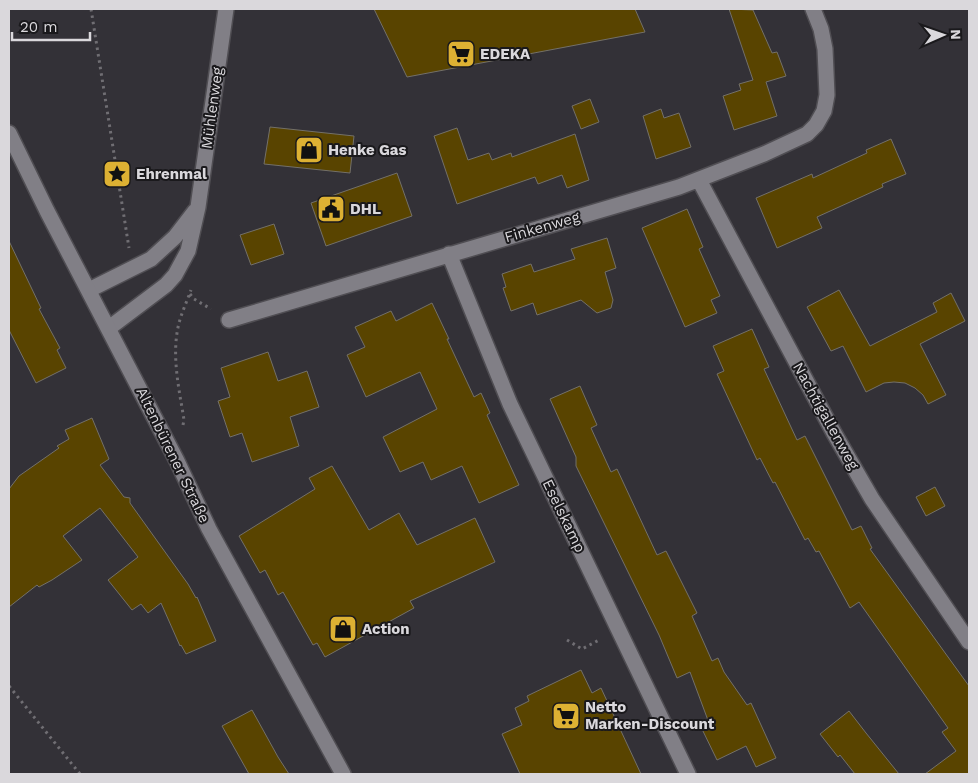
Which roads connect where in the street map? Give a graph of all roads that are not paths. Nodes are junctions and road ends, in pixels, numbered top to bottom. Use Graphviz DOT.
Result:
graph roads {
  1 [pos="226,9"];
  2 [pos="813,9"];
  3 [pos="9,133"];
  4 [pos="699,180"];
  5 [pos="198,207"];
  6 [pos="449,254"];
  7 [pos="89,290"];
  8 [pos="229,320"];
  9 [pos="109,328"];
  10 [pos="969,642"];
  11 [pos="343,774"];
  12 [pos="688,774"];
  1 -- 5 [label="street, Mühlenweg"];
  2 -- 4 [label="street, Finkenweg"];
  3 -- 7 [label="street, Altenbürener Straße"];
  4 -- 6 [label="street, Finkenweg"];
  4 -- 10 [label="street, Nachtigallenweg"];
  5 -- 7 [label="street, Mühlenweg"];
  5 -- 9 [label="street, Mühlenweg"];
  6 -- 8 [label="street, Finkenweg"];
  6 -- 12 [label="street, Eselskamp"];
  7 -- 9 [label="street, Altenbürener Straße"];
  9 -- 11 [label="street, Altenbürener Straße"];
}
